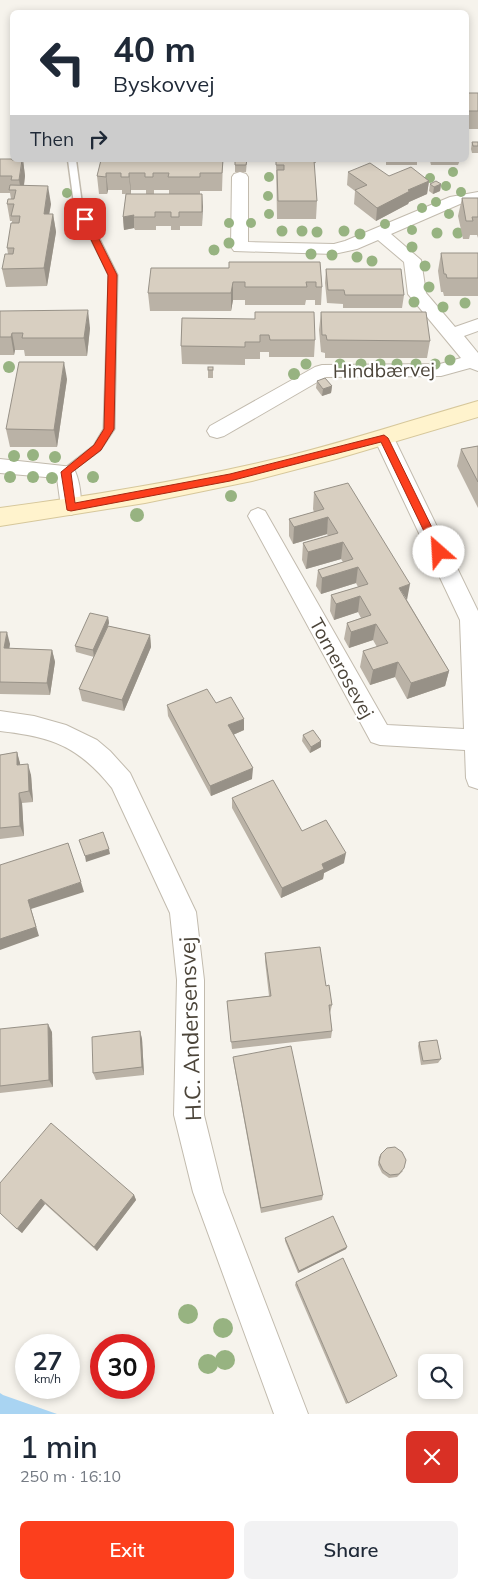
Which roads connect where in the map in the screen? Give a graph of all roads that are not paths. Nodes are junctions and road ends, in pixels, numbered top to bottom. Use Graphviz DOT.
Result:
graph roads {
  1 [pos="72,162"];
  2 [pos="240,176"];
  3 [pos="478,197"];
  4 [pos="380,233"];
  5 [pos="478,325"];
  6 [pos="452,334"];
  7 [pos="476,362"];
  8 [pos="478,409"];
  9 [pos="217,431"];
  10 [pos="384,438"];
  11 [pos="0,466"];
  12 [pos="66,472"];
  13 [pos="71,507"];
  14 [pos="258,516"];
  15 [pos="0,517"];
  16 [pos="475,620"];
  17 [pos="0,721"];
  18 [pos="477,740"];
  19 [pos="478,778"];
  20 [pos="291,1414"];
  1 -- 12 [label="lane"];
  2 -- 4 [label="street"];
  3 -- 4 [label="street"];
  4 -- 6 [label="street, Hindbærvej"];
  5 -- 6 [label="street"];
  6 -- 7 [label="street, Hindbærvej"];
  7 -- 9 [label="street, Hindbærvej"];
  8 -- 10 [label="main road"];
  10 -- 13 [label="main road"];
  10 -- 16 [label="street"];
  11 -- 12 [label="street"];
  12 -- 13 [label="street"];
  13 -- 15 [label="main road"];
  14 -- 18 [label="street, Tornerosevej"];
  16 -- 18 [label="street"];
  17 -- 20 [label="street, H.C. Andersensvej"];
  18 -- 19 [label="street"];
}
